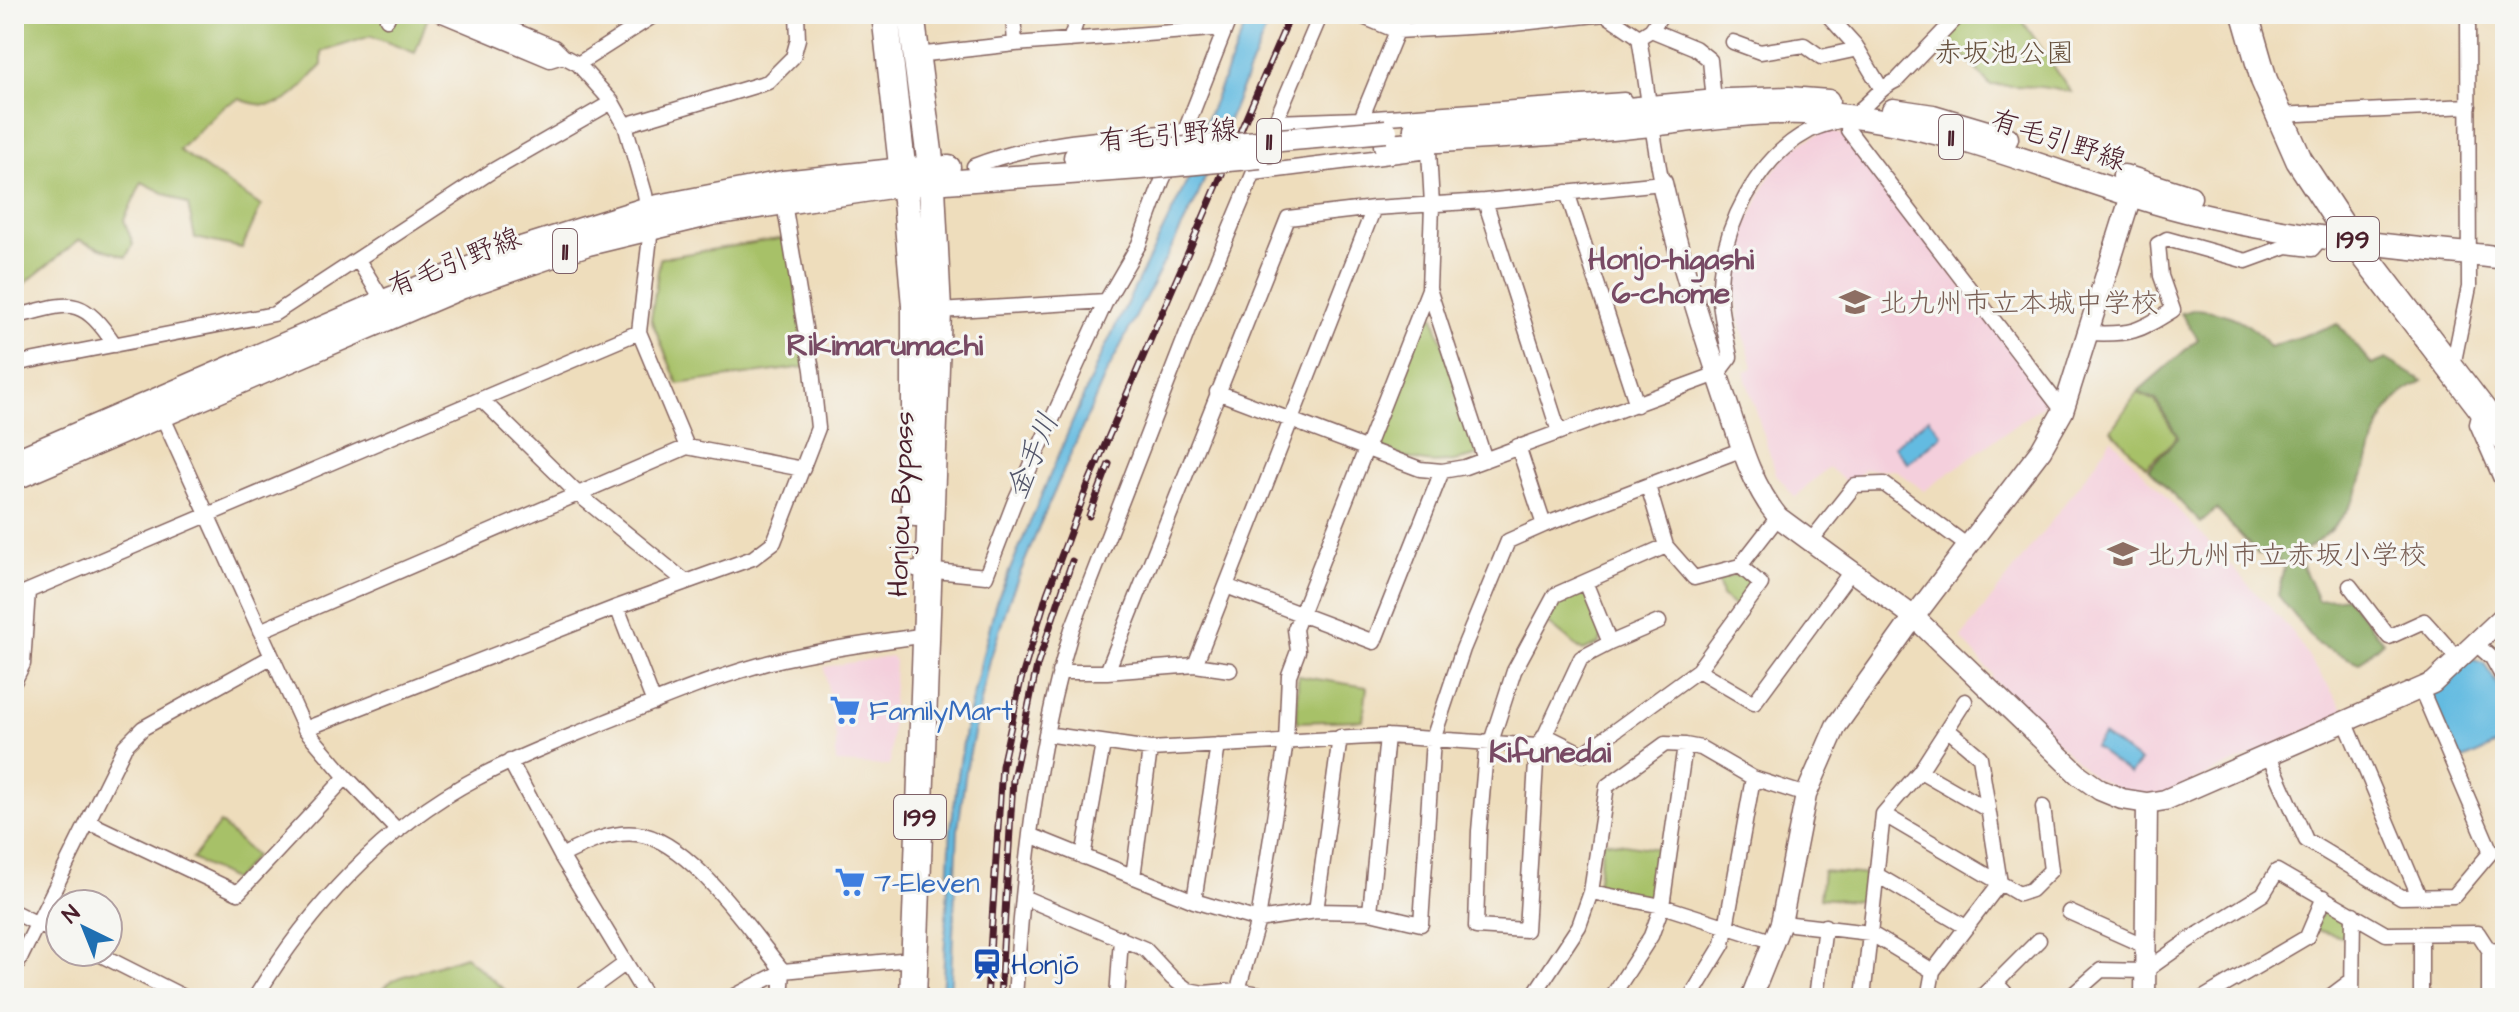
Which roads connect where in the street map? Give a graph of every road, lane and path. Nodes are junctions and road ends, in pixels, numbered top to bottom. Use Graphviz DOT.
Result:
graph roads {
  1 [pos="440,14"];
  2 [pos="476,14"];
  3 [pos="656,14"];
  4 [pos="797,14"];
  5 [pos="885,14"];
  6 [pos="911,14"];
  7 [pos="1013,14"];
  8 [pos="1079,14"];
  9 [pos="1321,14"];
  10 [pos="1356,14"];
  11 [pos="1404,14"];
  12 [pos="1605,14"];
  13 [pos="1662,14"];
  14 [pos="1827,14"];
  15 [pos="1960,14"];
  16 [pos="2245,14"];
  17 [pos="2468,14"];
  18 [pos="1502,19"];
  19 [pos="1228,21"];
  20 [pos="1397,31"];
  21 [pos="1645,34"];
  22 [pos="1070,40"];
  23 [pos="1733,42"];
  24 [pos="1015,44"];
  25 [pos="1858,49"];
  26 [pos="917,55"];
  27 [pos="563,56"];
  28 [pos="578,64"];
  29 [pos="1881,88"];
  30 [pos="1714,101"];
  31 [pos="612,102"];
  32 [pos="2469,106"];
  33 [pos="1857,111"];
  34 [pos="1650,115"];
  35 [pos="2278,115"];
  36 [pos="1361,119"];
  37 [pos="1275,122"];
  38 [pos="625,125"];
  39 [pos="1185,131"];
  40 [pos="1386,138"];
  41 [pos="1429,146"];
  42 [pos="1152,159"];
  43 [pos="974,166"];
  44 [pos="1254,173"];
  45 [pos="932,175"];
  46 [pos="903,177"];
  47 [pos="1662,183"];
  48 [pos="2134,187"];
  49 [pos="1567,192"];
  50 [pos="1485,201"];
  51 [pos="784,203"];
  52 [pos="1432,205"];
  53 [pos="1374,208"];
  54 [pos="650,218"];
  55 [pos="2339,235"];
  56 [pos="2505,245"];
  57 [pos="2468,247"];
  58 [pos="2505,258"];
  59 [pos="358,260"];
  60 [pos="1429,289"];
  61 [pos="1106,301"];
  62 [pos="388,310"];
  63 [pos="938,311"];
  64 [pos="14,317"];
  65 [pos="639,332"];
  66 [pos="2088,333"];
  67 [pos="115,345"];
  68 [pos="14,364"];
  69 [pos="2452,371"];
  70 [pos="1717,374"];
  71 [pos="1217,392"];
  72 [pos="482,400"];
  73 [pos="1637,405"];
  74 [pos="159,408"];
  75 [pos="2481,408"];
  76 [pos="2063,411"];
  77 [pos="1291,420"];
  78 [pos="1559,432"];
  79 [pos="2505,439"];
  80 [pos="1518,446"];
  81 [pos="687,447"];
  82 [pos="1365,448"];
  83 [pos="1743,449"];
  84 [pos="1485,460"];
  85 [pos="14,461"];
  86 [pos="803,469"];
  87 [pos="1442,471"];
  88 [pos="14,479"];
  89 [pos="1648,486"];
  90 [pos="2505,488"];
  91 [pos="578,494"];
  92 [pos="209,515"];
  93 [pos="1778,517"];
  94 [pos="1544,525"];
  95 [pos="1810,542"];
  96 [pos="1666,546"];
  97 [pos="1969,547"];
  98 [pos="1740,566"];
  99 [pos="923,569"];
  100 [pos="1852,570"];
  101 [pos="686,582"];
  102 [pos="1585,582"];
  103 [pos="1226,586"];
  104 [pos="2350,586"];
  105 [pos="21,594"];
  106 [pos="617,607"];
  107 [pos="1300,615"];
  108 [pos="2505,615"];
  109 [pos="1914,617"];
  110 [pos="1659,622"];
  111 [pos="260,631"];
  112 [pos="920,636"];
  113 [pos="1610,643"];
  114 [pos="2476,644"];
  115 [pos="271,657"];
  116 [pos="2459,660"];
  117 [pos="1195,665"];
  118 [pos="1230,670"];
  119 [pos="1698,670"];
  120 [pos="1059,672"];
  121 [pos="1107,672"];
  122 [pos="2505,681"];
  123 [pos="14,682"];
  124 [pos="2421,689"];
  125 [pos="1965,701"];
  126 [pos="654,703"];
  127 [pos="2346,723"];
  128 [pos="305,729"];
  129 [pos="1947,729"];
  130 [pos="1046,734"];
  131 [pos="1387,736"];
  132 [pos="1340,737"];
  133 [pos="1433,739"];
  134 [pos="1541,740"];
  135 [pos="1489,741"];
  136 [pos="1286,742"];
  137 [pos="1103,744"];
  138 [pos="1218,745"];
  139 [pos="1685,745"];
  140 [pos="1150,749"];
  141 [pos="2269,756"];
  142 [pos="510,761"];
  143 [pos="1920,771"];
  144 [pos="346,777"];
  145 [pos="1753,778"];
  146 [pos="1806,795"];
  147 [pos="2147,803"];
  148 [pos="2043,807"];
  149 [pos="1988,810"];
  150 [pos="1883,814"];
  151 [pos="88,822"];
  152 [pos="398,831"];
  153 [pos="1030,835"];
  154 [pos="2498,849"];
  155 [pos="561,856"];
  156 [pos="1083,857"];
  157 [pos="1877,875"];
  158 [pos="1133,877"];
  159 [pos="2000,883"];
  160 [pos="1591,892"];
  161 [pos="2419,896"];
  162 [pos="1023,897"];
  163 [pos="2324,897"];
  164 [pos="1194,901"];
  165 [pos="1662,906"];
  166 [pos="1316,911"];
  167 [pos="14,912"];
  168 [pos="1370,912"];
  169 [pos="2069,912"];
  170 [pos="2353,914"];
  171 [pos="1258,920"];
  172 [pos="39,924"];
  173 [pos="1792,924"];
  174 [pos="1825,926"];
  175 [pos="44,927"];
  176 [pos="1966,927"];
  177 [pos="1728,928"];
  178 [pos="1870,933"];
  179 [pos="2421,934"];
  180 [pos="1121,938"];
  181 [pos="2039,940"];
  182 [pos="1775,942"];
  183 [pos="2145,946"];
  184 [pos="2489,950"];
  185 [pos="2505,951"];
  186 [pos="908,960"];
  187 [pos="626,963"];
  188 [pos="124,967"];
  189 [pos="14,971"];
  190 [pos="783,971"];
  191 [pos="1933,971"];
  192 [pos="2145,971"];
  193 [pos="2352,980"];
  194 [pos="1996,983"];
  195 [pos="1238,990"];
  196 [pos="186,998"];
  197 [pos="255,998"];
  198 [pos="578,998"];
  199 [pos="647,998"];
  200 [pos="731,998"];
  201 [pos="781,998"];
  202 [pos="899,998"];
  203 [pos="913,998"];
  204 [pos="1015,998"];
  205 [pos="1117,998"];
  206 [pos="1280,998"];
  207 [pos="1536,998"];
  208 [pos="1611,998"];
  209 [pos="1690,998"];
  210 [pos="1751,998"];
  211 [pos="1816,998"];
  212 [pos="1863,998"];
  213 [pos="1928,998"];
  214 [pos="1980,998"];
  215 [pos="2010,998"];
  216 [pos="2069,998"];
  217 [pos="2145,998"];
  218 [pos="2203,998"];
  219 [pos="2328,998"];
  220 [pos="2352,998"];
  221 [pos="2421,998"];
  222 [pos="2489,998"];
  1 -- 27 [label="street"];
  2 -- 27 [label="street"];
  3 -- 28 [label="street"];
  4 -- 38 [label="street"];
  5 -- 46 [label="highway, Honjou Bypass / 199"];
  6 -- 26 [label="highway, Honjou Bypass / 199"];
  7 -- 24 [label="street"];
  8 -- 22 [label="street"];
  9 -- 37 [label="street"];
  10 -- 20 [label="street"];
  11 -- 20 [label="street"];
  12 -- 18 [label="street"];
  12 -- 21 [label="street"];
  13 -- 21 [label="street"];
  14 -- 25 [label="street"];
  15 -- 29 [label="street"];
  16 -- 35 [label="highway, 199"];
  17 -- 32 [label="street"];
  18 -- 20 [label="street"];
  19 -- 22 [label="street"];
  19 -- 39 [label="street"];
  20 -- 36 [label="street"];
  21 -- 30 [label="street"];
  21 -- 34 [label="street"];
  22 -- 24 [label="street"];
  23 -- 25 [label="street"];
  24 -- 26 [label="street"];
  25 -- 29 [label="street"];
  26 -- 45 [label="highway, Honjou Bypass / 199"];
  27 -- 28 [label="street"];
  28 -- 31 [label="street"];
  29 -- 33 [label="street"];
  30 -- 33 [label="main road, 有毛引野線 / 11"];
  30 -- 34 [label="main road, 有毛引野線 / 11"];
  31 -- 38 [label="street"];
  31 -- 59 [label="street"];
  32 -- 35 [label="street"];
  32 -- 57 [label="street"];
  33 -- 34 [label="main road, 有毛引野線 / 11"];
  33 -- 48 [label="main road, 有毛引野線 / 11"];
  33 -- 70 [label="street"];
  33 -- 76 [label="street"];
  34 -- 36 [label="street"];
  34 -- 40 [label="main road, 有毛引野線 / 11"];
  34 -- 41 [label="main road, 有毛引野線 / 11"];
  34 -- 47 [label="street"];
  35 -- 55 [label="highway, 199"];
  36 -- 37 [label="street"];
  37 -- 44 [label="street"];
  38 -- 54 [label="street"];
  39 -- 43 [label="street"];
  39 -- 61 [label="street"];
  40 -- 41 [label="main road, 有毛引野線 / 11"];
  40 -- 42 [label="main road, 有毛引野線 / 11, bridge"];
  41 -- 44 [label="street"];
  41 -- 52 [label="street"];
  42 -- 43 [label="main road, 有毛引野線 / 11"];
  42 -- 45 [label="main road, 有毛引野線 / 11"];
  43 -- 45 [label="main road, 有毛引野線 / 11"];
  44 -- 120 [label="street"];
  45 -- 46 [label="main road, 有毛引野線 / 11"];
  45 -- 63 [label="highway, Honjou Bypass / 199"];
  46 -- 51 [label="main road, 有毛引野線 / 11"];
  46 -- 54 [label="main road, 有毛引野線 / 11"];
  46 -- 99 [label="highway, Honjou Bypass / 199"];
  47 -- 49 [label="street"];
  47 -- 70 [label="street"];
  48 -- 55 [label="main road, 有毛引野線 / 11"];
  48 -- 66 [label="street"];
  49 -- 50 [label="street"];
  49 -- 73 [label="street"];
  50 -- 52 [label="street"];
  50 -- 78 [label="street"];
  51 -- 54 [label="main road, 有毛引野線 / 11"];
  51 -- 86 [label="street"];
  52 -- 53 [label="street"];
  52 -- 60 [label="street"];
  53 -- 71 [label="street"];
  53 -- 77 [label="street"];
  54 -- 62 [label="main road, 有毛引野線 / 11"];
  54 -- 65 [label="street"];
  55 -- 57 [label="main road, 有毛引野線 / 11"];
  55 -- 66 [label="street"];
  55 -- 69 [label="highway, 199"];
  56 -- 57 [label="main road, 有毛引野線 / 11"];
  57 -- 58 [label="main road, 有毛引野線 / 11"];
  57 -- 69 [label="street"];
  59 -- 62 [label="street"];
  59 -- 67 [label="street"];
  60 -- 82 [label="street"];
  60 -- 84 [label="street"];
  61 -- 63 [label="street"];
  61 -- 99 [label="street"];
  62 -- 74 [label="main road, 有毛引野線 / 11"];
  63 -- 99 [label="highway, Honjou Bypass / 199"];
  64 -- 67 [label="street"];
  65 -- 72 [label="street"];
  65 -- 81 [label="street"];
  66 -- 76 [label="street"];
  67 -- 68 [label="street"];
  69 -- 75 [label="highway, 199"];
  70 -- 73 [label="street"];
  70 -- 83 [label="street"];
  71 -- 77 [label="street"];
  71 -- 121 [label="street"];
  72 -- 91 [label="street"];
  72 -- 92 [label="street"];
  73 -- 78 [label="street"];
  74 -- 85 [label="main road, 有毛引野線 / 11"];
  74 -- 88 [label="main road, 有毛引野線 / 11"];
  74 -- 92 [label="street"];
  75 -- 79 [label="highway, 199"];
  75 -- 90 [label="street"];
  76 -- 97 [label="street"];
  77 -- 82 [label="street"];
  77 -- 103 [label="street"];
  78 -- 80 [label="street"];
  80 -- 84 [label="street"];
  80 -- 94 [label="street"];
  81 -- 86 [label="street"];
  81 -- 91 [label="street"];
  82 -- 87 [label="street"];
  82 -- 107 [label="street"];
  83 -- 89 [label="street"];
  83 -- 93 [label="street"];
  84 -- 87 [label="street"];
  86 -- 101 [label="street"];
  87 -- 107 [label="street"];
  89 -- 94 [label="street"];
  89 -- 96 [label="street"];
  91 -- 101 [label="street"];
  91 -- 111 [label="street"];
  92 -- 105 [label="street"];
  92 -- 111 [label="street"];
  93 -- 95 [label="street"];
  93 -- 98 [label="street"];
  94 -- 133 [label="street"];
  95 -- 97 [label="street"];
  95 -- 100 [label="street"];
  96 -- 98 [label="street"];
  96 -- 102 [label="street"];
  97 -- 109 [label="street"];
  98 -- 119 [label="street"];
  99 -- 112 [label="highway, Honjou Bypass / 199"];
  100 -- 109 [label="street"];
  100 -- 119 [label="street"];
  101 -- 106 [label="street"];
  102 -- 113 [label="street"];
  102 -- 135 [label="street"];
  103 -- 107 [label="street"];
  103 -- 117 [label="street"];
  104 -- 116 [label="street"];
  105 -- 123 [label="street"];
  106 -- 126 [label="street"];
  106 -- 128 [label="street"];
  107 -- 136 [label="street"];
  108 -- 114 [label="street"];
  109 -- 146 [label="street"];
  109 -- 147 [label="street"];
  110 -- 113 [label="street"];
  111 -- 115 [label="street"];
  112 -- 126 [label="street"];
  112 -- 186 [label="highway, Honjou Bypass / 199"];
  113 -- 134 [label="street"];
  114 -- 116 [label="street"];
  114 -- 122 [label="street"];
  115 -- 128 [label="street"];
  115 -- 151 [label="street"];
  116 -- 124 [label="street"];
  117 -- 118 [label="street"];
  117 -- 121 [label="street"];
  119 -- 134 [label="street"];
  120 -- 121 [label="street"];
  120 -- 130 [label="street"];
  124 -- 127 [label="street"];
  124 -- 154 [label="street"];
  125 -- 129 [label="street"];
  126 -- 142 [label="street"];
  127 -- 141 [label="street"];
  127 -- 161 [label="street"];
  128 -- 144 [label="street"];
  129 -- 143 [label="street"];
  129 -- 149 [label="street"];
  130 -- 137 [label="street"];
  130 -- 153 [label="street"];
  131 -- 132 [label="street"];
  131 -- 133 [label="street"];
  131 -- 168 [label="street"];
  132 -- 136 [label="street"];
  132 -- 166 [label="street"];
  133 -- 135 [label="street"];
  133 -- 168 [label="street"];
  134 -- 135 [label="street"];
  134 -- 135 [label="street"];
  136 -- 138 [label="street"];
  136 -- 171 [label="street"];
  137 -- 140 [label="street"];
  137 -- 156 [label="street"];
  138 -- 140 [label="street"];
  138 -- 164 [label="street"];
  139 -- 145 [label="street"];
  139 -- 160 [label="street"];
  139 -- 165 [label="street"];
  140 -- 158 [label="street"];
  141 -- 147 [label="street"];
  141 -- 161 [label="street"];
  142 -- 152 [label="street"];
  142 -- 155 [label="street"];
  143 -- 149 [label="street"];
  143 -- 150 [label="street"];
  144 -- 151 [label="street"];
  144 -- 152 [label="street"];
  145 -- 146 [label="street"];
  145 -- 177 [label="street"];
  146 -- 182 [label="street"];
  147 -- 183 [label="street"];
  148 -- 159 [label="street"];
  149 -- 159 [label="street"];
  150 -- 157 [label="street"];
  150 -- 159 [label="street"];
  151 -- 172 [label="street"];
  152 -- 197 [label="street"];
  153 -- 156 [label="street"];
  153 -- 162 [label="street"];
  154 -- 161 [label="street"];
  155 -- 187 [label="street"];
  155 -- 190 [label="street"];
  156 -- 158 [label="street"];
  157 -- 176 [label="street"];
  157 -- 178 [label="street"];
  158 -- 164 [label="street"];
  159 -- 176 [label="street"];
  160 -- 165 [label="street"];
  160 -- 207 [label="street"];
  162 -- 180 [label="street"];
  162 -- 204 [label="street"];
  163 -- 170 [label="street"];
  163 -- 192 [label="street"];
  163 -- 218 [label="street"];
  164 -- 171 [label="street"];
  165 -- 177 [label="street"];
  165 -- 208 [label="street"];
  166 -- 168 [label="street"];
  166 -- 171 [label="street"];
  167 -- 172 [label="street"];
  169 -- 183 [label="street"];
  170 -- 179 [label="street"];
  170 -- 193 [label="street"];
  171 -- 195 [label="street"];
  172 -- 175 [label="street"];
  172 -- 189 [label="street"];
  173 -- 174 [label="street"];
  174 -- 178 [label="street"];
  174 -- 211 [label="street"];
  176 -- 191 [label="street"];
  177 -- 182 [label="street"];
  177 -- 209 [label="street"];
  178 -- 191 [label="street"];
  178 -- 212 [label="street"];
  179 -- 184 [label="street"];
  179 -- 221 [label="street"];
  180 -- 195 [label="street"];
  180 -- 205 [label="street"];
  181 -- 194 [label="street"];
  182 -- 210 [label="street"];
  183 -- 192 [label="street"];
  184 -- 185 [label="street"];
  184 -- 222 [label="street"];
  186 -- 190 [label="street"];
  186 -- 202 [label="highway, Honjou Bypass / 199"];
  186 -- 203 [label="highway, Honjou Bypass / 199"];
  187 -- 198 [label="street"];
  187 -- 199 [label="street"];
  188 -- 196 [label="street"];
  190 -- 200 [label="street"];
  190 -- 201 [label="street"];
  191 -- 213 [label="street"];
  192 -- 216 [label="street"];
  192 -- 217 [label="street"];
  193 -- 219 [label="street"];
  193 -- 220 [label="street"];
  194 -- 214 [label="street"];
  194 -- 215 [label="street"];
  195 -- 206 [label="street"];
}
